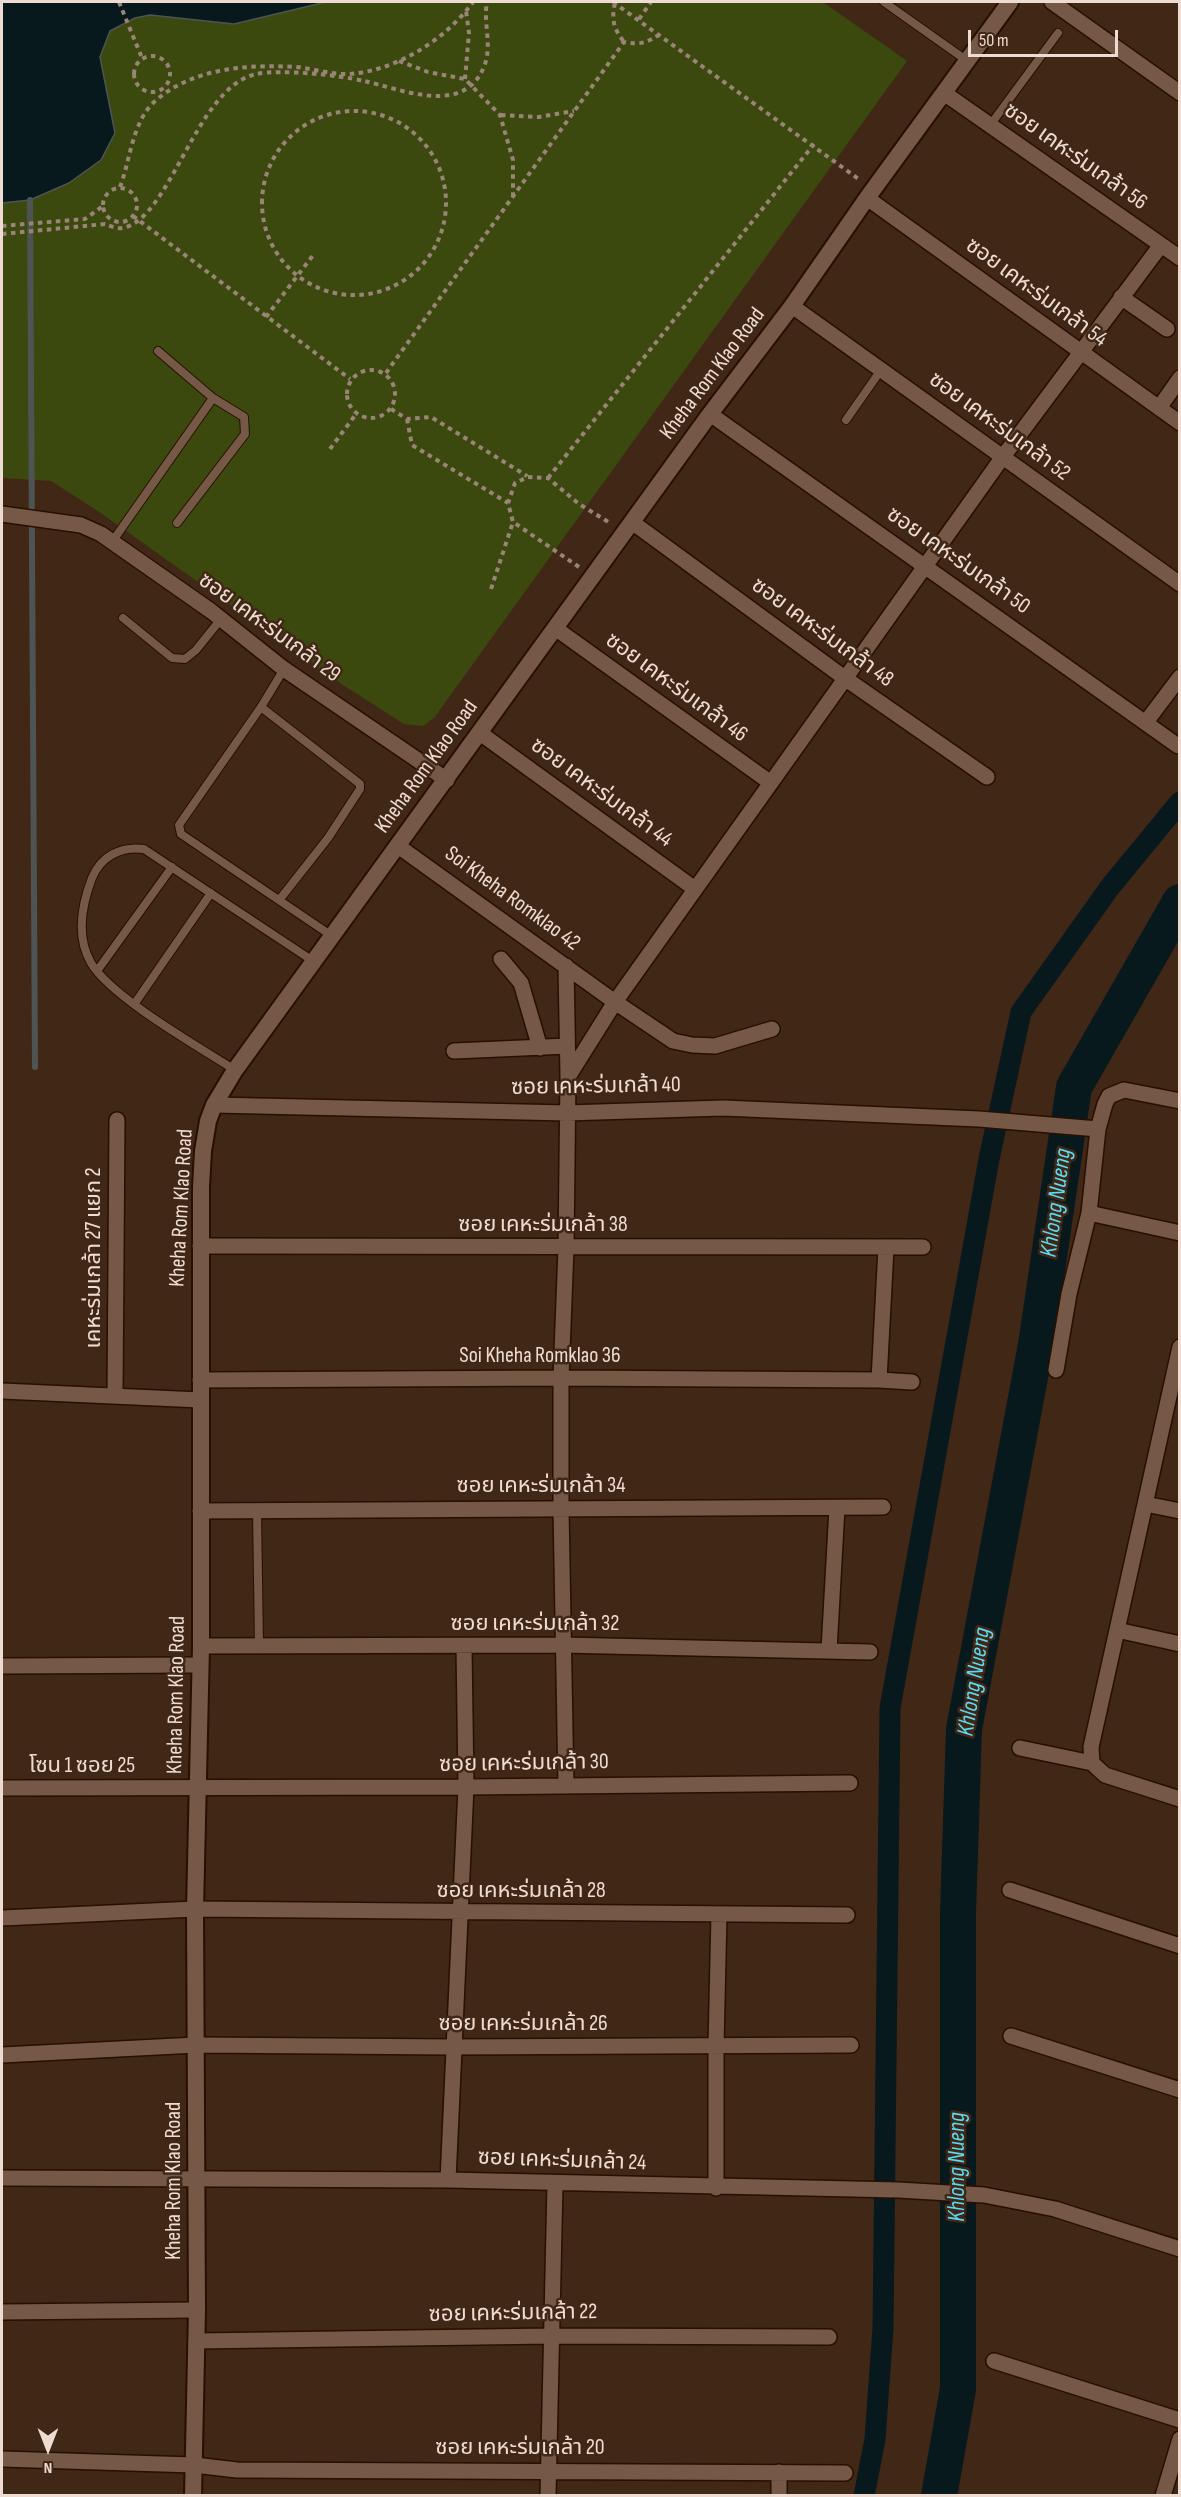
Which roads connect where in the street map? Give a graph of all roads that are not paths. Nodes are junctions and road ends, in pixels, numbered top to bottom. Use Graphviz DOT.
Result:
graph roads {
  1 [pos="884,2"];
  2 [pos="1010,2"];
  3 [pos="1052,2"];
  4 [pos="1059,33"];
  5 [pos="966,60"];
  6 [pos="944,93"];
  7 [pos="1179,93"];
  8 [pos="991,124"];
  9 [pos="870,194"];
  10 [pos="1161,245"];
  11 [pos="1179,258"];
  12 [pos="1121,297"];
  13 [pos="792,306"];
  14 [pos="1167,329"];
  15 [pos="158,351"];
  16 [pos="1080,353"];
  17 [pos="880,370"];
  18 [pos="1179,378"];
  19 [pos="213,398"];
  20 [pos="1159,408"];
  21 [pos="710,414"];
  22 [pos="846,420"];
  23 [pos="1179,423"];
  24 [pos="1002,458"];
  25 [pos="2,514"];
  26 [pos="177,523"];
  27 [pos="628,528"];
  28 [pos="112,542"];
  29 [pos="926,565"];
  30 [pos="1179,584"];
  31 [pos="123,618"];
  32 [pos="221,619"];
  33 [pos="555,628"];
  34 [pos="284,669"];
  35 [pos="1179,677"];
  36 [pos="846,679"];
  37 [pos="261,707"];
  38 [pos="1146,722"];
  39 [pos="480,733"];
  40 [pos="1178,746"];
  41 [pos="987,777"];
  42 [pos="447,780"];
  43 [pos="771,783"];
  44 [pos="398,846"];
  45 [pos="172,867"];
  46 [pos="695,889"];
  47 [pos="211,893"];
  48 [pos="280,899"];
  49 [pos="332,936"];
  50 [pos="501,959"];
  51 [pos="313,961"];
  52 [pos="566,966"];
  53 [pos="97,970"];
  54 [pos="615,1002"];
  55 [pos="135,1003"];
  56 [pos="772,1029"];
  57 [pos="567,1046"];
  58 [pos="540,1047"];
  59 [pos="454,1052"];
  60 [pos="235,1070"];
  61 [pos="568,1077"];
  62 [pos="1179,1101"];
  63 [pos="214,1105"];
  64 [pos="567,1113"];
  65 [pos="117,1120"];
  66 [pos="1097,1130"];
  67 [pos="1089,1213"];
  68 [pos="1179,1233"];
  69 [pos="200,1246"];
  70 [pos="923,1247"];
  71 [pos="566,1248"];
  72 [pos="886,1248"];
  73 [pos="1179,1347"];
  74 [pos="1177,1368"];
  75 [pos="1056,1370"];
  76 [pos="561,1378"];
  77 [pos="200,1380"];
  78 [pos="879,1380"];
  79 [pos="912,1382"];
  80 [pos="2,1391"];
  81 [pos="115,1396"];
  82 [pos="200,1400"];
  83 [pos="1145,1504"];
  84 [pos="883,1507"];
  85 [pos="561,1508"];
  86 [pos="837,1508"];
  87 [pos="257,1510"];
  88 [pos="200,1511"];
  89 [pos="1179,1511"];
  90 [pos="1117,1630"];
  91 [pos="1179,1644"];
  92 [pos="562,1645"];
  93 [pos="201,1646"];
  94 [pos="259,1646"];
  95 [pos="465,1646"];
  96 [pos="828,1650"];
  97 [pos="870,1652"];
  98 [pos="200,1665"];
  99 [pos="2,1666"];
  100 [pos="1020,1748"];
  101 [pos="1092,1763"];
  102 [pos="849,1783"];
  103 [pos="566,1786"];
  104 [pos="466,1787"];
  105 [pos="2,1788"];
  106 [pos="198,1788"];
  107 [pos="1179,1798"];
  108 [pos="1010,1890"];
  109 [pos="195,1909"];
  110 [pos="460,1913"];
  111 [pos="719,1914"];
  112 [pos="847,1915"];
  113 [pos="2,1918"];
  114 [pos="1179,1946"];
  115 [pos="1011,2036"];
  116 [pos="196,2045"];
  117 [pos="851,2045"];
  118 [pos="716,2046"];
  119 [pos="453,2048"];
  120 [pos="2,2055"];
  121 [pos="1179,2090"];
  122 [pos="2,2178"];
  123 [pos="197,2179"];
  124 [pos="448,2180"];
  125 [pos="555,2184"];
  126 [pos="716,2188"];
  127 [pos="1179,2248"];
  128 [pos="197,2310"];
  129 [pos="2,2312"];
  130 [pos="550,2336"];
  131 [pos="829,2337"];
  132 [pos="196,2341"];
  133 [pos="994,2361"];
  134 [pos="1179,2420"];
  135 [pos="1179,2439"];
  136 [pos="2,2459"];
  137 [pos="194,2465"];
  138 [pos="548,2470"];
  139 [pos="779,2472"];
  140 [pos="845,2473"];
  141 [pos="193,2496"];
  142 [pos="548,2496"];
  143 [pos="779,2496"];
  144 [pos="1163,2496"];
  1 -- 5 [label="lane"];
  2 -- 5 [label="street, Kheha Rom Klao Road"];
  3 -- 7 [label="street"];
  4 -- 8 [label="lane"];
  5 -- 6 [label="street, Kheha Rom Klao Road"];
  6 -- 8 [label="street, ซอย เคหะร่มเกล้า 56"];
  6 -- 9 [label="street, Kheha Rom Klao Road"];
  8 -- 10 [label="street, ซอย เคหะร่มเกล้า 56"];
  9 -- 13 [label="street, Kheha Rom Klao Road"];
  9 -- 16 [label="street, ซอย เคหะร่มเกล้า 54"];
  10 -- 11 [label="street, ซอย เคหะร่มเกล้า 56"];
  10 -- 12 [label="street"];
  12 -- 14 [label="street"];
  12 -- 16 [label="street"];
  13 -- 17 [label="street, ซอย เคหะร่มเกล้า 52"];
  13 -- 21 [label="street, Kheha Rom Klao Road"];
  15 -- 19 [label="lane"];
  16 -- 20 [label="street, ซอย เคหะร่มเกล้า 54"];
  16 -- 24 [label="street"];
  17 -- 22 [label="lane"];
  17 -- 24 [label="street, ซอย เคหะร่มเกล้า 52"];
  18 -- 20 [label="street"];
  19 -- 26 [label="lane"];
  19 -- 28 [label="lane"];
  20 -- 23 [label="street, ซอย เคหะร่มเกล้า 54"];
  21 -- 27 [label="street, Kheha Rom Klao Road"];
  21 -- 29 [label="street, ซอย เคหะร่มเกล้า 50"];
  24 -- 29 [label="street"];
  24 -- 30 [label="street, ซอย เคหะร่มเกล้า 52"];
  25 -- 28 [label="street, ซอย เคหะร่มเกล้า 29"];
  27 -- 33 [label="street, Kheha Rom Klao Road"];
  27 -- 36 [label="street, ซอย เคหะร่มเกล้า 48"];
  28 -- 32 [label="street, ซอย เคหะร่มเกล้า 29"];
  29 -- 36 [label="street"];
  29 -- 38 [label="street, ซอย เคหะร่มเกล้า 50"];
  31 -- 32 [label="lane"];
  32 -- 34 [label="street, ซอย เคหะร่มเกล้า 29"];
  33 -- 39 [label="street, Kheha Rom Klao Road"];
  33 -- 43 [label="street, ซอย เคหะร่มเกล้า 46"];
  34 -- 37 [label="lane"];
  34 -- 42 [label="street, ซอย เคหะร่มเกล้า 29"];
  35 -- 38 [label="street"];
  36 -- 41 [label="street, ซอย เคหะร่มเกล้า 48"];
  36 -- 43 [label="street"];
  37 -- 48 [label="lane"];
  37 -- 48 [label="lane"];
  38 -- 40 [label="street, ซอย เคหะร่มเกล้า 50"];
  39 -- 42 [label="street, Kheha Rom Klao Road"];
  39 -- 46 [label="street, ซอย เคหะร่มเกล้า 44"];
  42 -- 44 [label="street, Kheha Rom Klao Road"];
  43 -- 46 [label="street"];
  44 -- 49 [label="street, Kheha Rom Klao Road"];
  44 -- 52 [label="street, Soi Kheha Romklao 42"];
  45 -- 47 [label="lane"];
  45 -- 53 [label="lane"];
  45 -- 53 [label="lane"];
  46 -- 54 [label="street"];
  47 -- 51 [label="lane"];
  47 -- 55 [label="lane"];
  48 -- 49 [label="lane"];
  49 -- 51 [label="street, Kheha Rom Klao Road"];
  50 -- 58 [label="street"];
  51 -- 60 [label="street, Kheha Rom Klao Road"];
  52 -- 54 [label="street, Soi Kheha Romklao 42"];
  52 -- 57 [label="street"];
  53 -- 55 [label="lane"];
  54 -- 56 [label="street, Soi Kheha Romklao 42"];
  54 -- 61 [label="street"];
  55 -- 60 [label="lane"];
  57 -- 58 [label="street"];
  57 -- 61 [label="street"];
  58 -- 59 [label="street"];
  60 -- 63 [label="street, Kheha Rom Klao Road"];
  61 -- 64 [label="street"];
  62 -- 66 [label="street"];
  63 -- 64 [label="street, ซอย เคหะร่มเกล้า 40"];
  63 -- 69 [label="street, Kheha Rom Klao Road"];
  64 -- 66 [label="street, ซอย เคหะร่มเกล้า 40"];
  64 -- 71 [label="street"];
  65 -- 81 [label="street, เคหะร่มเกล้า 27 แยก 2"];
  66 -- 67 [label="street"];
  67 -- 68 [label="street"];
  67 -- 75 [label="street"];
  69 -- 71 [label="street, ซอย เคหะร่มเกล้า 38"];
  69 -- 77 [label="street, Kheha Rom Klao Road"];
  70 -- 72 [label="street, ซอย เคหะร่มเกล้า 38"];
  71 -- 72 [label="street, ซอย เคหะร่มเกล้า 38"];
  71 -- 76 [label="street"];
  72 -- 78 [label="street"];
  73 -- 74 [label="street"];
  74 -- 83 [label="street"];
  76 -- 77 [label="street, Soi Kheha Romklao 36"];
  76 -- 78 [label="street, Soi Kheha Romklao 36"];
  76 -- 85 [label="street"];
  77 -- 82 [label="street, Kheha Rom Klao Road"];
  78 -- 79 [label="street, Soi Kheha Romklao 36"];
  80 -- 81 [label="street"];
  81 -- 82 [label="street"];
  82 -- 88 [label="street, Kheha Rom Klao Road"];
  83 -- 89 [label="street"];
  83 -- 90 [label="street"];
  84 -- 86 [label="street, ซอย เคหะร่มเกล้า 34"];
  85 -- 86 [label="street, ซอย เคหะร่มเกล้า 34"];
  85 -- 87 [label="street, ซอย เคหะร่มเกล้า 34"];
  85 -- 92 [label="street"];
  86 -- 96 [label="street"];
  87 -- 88 [label="street, ซอย เคหะร่มเกล้า 34"];
  87 -- 94 [label="lane"];
  88 -- 93 [label="street, Kheha Rom Klao Road"];
  90 -- 91 [label="street"];
  90 -- 101 [label="street"];
  92 -- 95 [label="street, ซอย เคหะร่มเกล้า 32"];
  92 -- 96 [label="street, ซอย เคหะร่มเกล้า 32"];
  92 -- 103 [label="street"];
  93 -- 94 [label="street, ซอย เคหะร่มเกล้า 32"];
  93 -- 98 [label="street, Kheha Rom Klao Road"];
  94 -- 95 [label="street, ซอย เคหะร่มเกล้า 32"];
  95 -- 104 [label="street"];
  96 -- 97 [label="street, ซอย เคหะร่มเกล้า 32"];
  98 -- 99 [label="street"];
  98 -- 106 [label="street, Kheha Rom Klao Road"];
  100 -- 101 [label="street"];
  101 -- 107 [label="street"];
  102 -- 103 [label="street, ซอย เคหะร่มเกล้า 30"];
  103 -- 104 [label="street, ซอย เคหะร่มเกล้า 30"];
  104 -- 106 [label="street, ซอย เคหะร่มเกล้า 30"];
  104 -- 110 [label="street"];
  105 -- 106 [label="street, โซน 1 ซอย 25"];
  106 -- 109 [label="street, Kheha Rom Klao Road"];
  108 -- 114 [label="street"];
  109 -- 110 [label="street, ซอย เคหะร่มเกล้า 28"];
  109 -- 113 [label="street, ซอย เคหะร่มเกล้า 28"];
  109 -- 116 [label="street, Kheha Rom Klao Road"];
  110 -- 111 [label="street, ซอย เคหะร่มเกล้า 28"];
  110 -- 119 [label="street"];
  111 -- 112 [label="street, ซอย เคหะร่มเกล้า 28"];
  111 -- 118 [label="street"];
  115 -- 121 [label="street"];
  116 -- 119 [label="street, ซอย เคหะร่มเกล้า 26"];
  116 -- 120 [label="street, ซอย เคหะร่มเกล้า 26"];
  116 -- 123 [label="street, Kheha Rom Klao Road"];
  117 -- 118 [label="street, ซอย เคหะร่มเกล้า 26"];
  118 -- 119 [label="street, ซอย เคหะร่มเกล้า 26"];
  118 -- 126 [label="street"];
  119 -- 124 [label="street"];
  122 -- 123 [label="street, ซอย เคหะร่มเกล้า 24"];
  123 -- 124 [label="street, ซอย เคหะร่มเกล้า 24"];
  123 -- 128 [label="street, Kheha Rom Klao Road"];
  124 -- 125 [label="street, ซอย เคหะร่มเกล้า 24"];
  125 -- 126 [label="street, ซอย เคหะร่มเกล้า 24"];
  125 -- 130 [label="street"];
  126 -- 127 [label="street, ซอย เคหะร่มเกล้า 24"];
  128 -- 129 [label="street"];
  128 -- 132 [label="street, Kheha Rom Klao Road"];
  130 -- 131 [label="street, ซอย เคหะร่มเกล้า 22"];
  130 -- 132 [label="street, ซอย เคหะร่มเกล้า 22"];
  130 -- 138 [label="street"];
  132 -- 137 [label="street, Kheha Rom Klao Road"];
  133 -- 134 [label="street"];
  135 -- 144 [label="street"];
  136 -- 137 [label="street, ซอย เคหะร่มเกล้า 20"];
  137 -- 138 [label="street, ซอย เคหะร่มเกล้า 20"];
  137 -- 141 [label="street, Kheha Rom Klao Road"];
  138 -- 139 [label="street, ซอย เคหะร่มเกล้า 20"];
  138 -- 142 [label="street"];
  139 -- 140 [label="street, ซอย เคหะร่มเกล้า 20"];
  139 -- 143 [label="street"];
}
